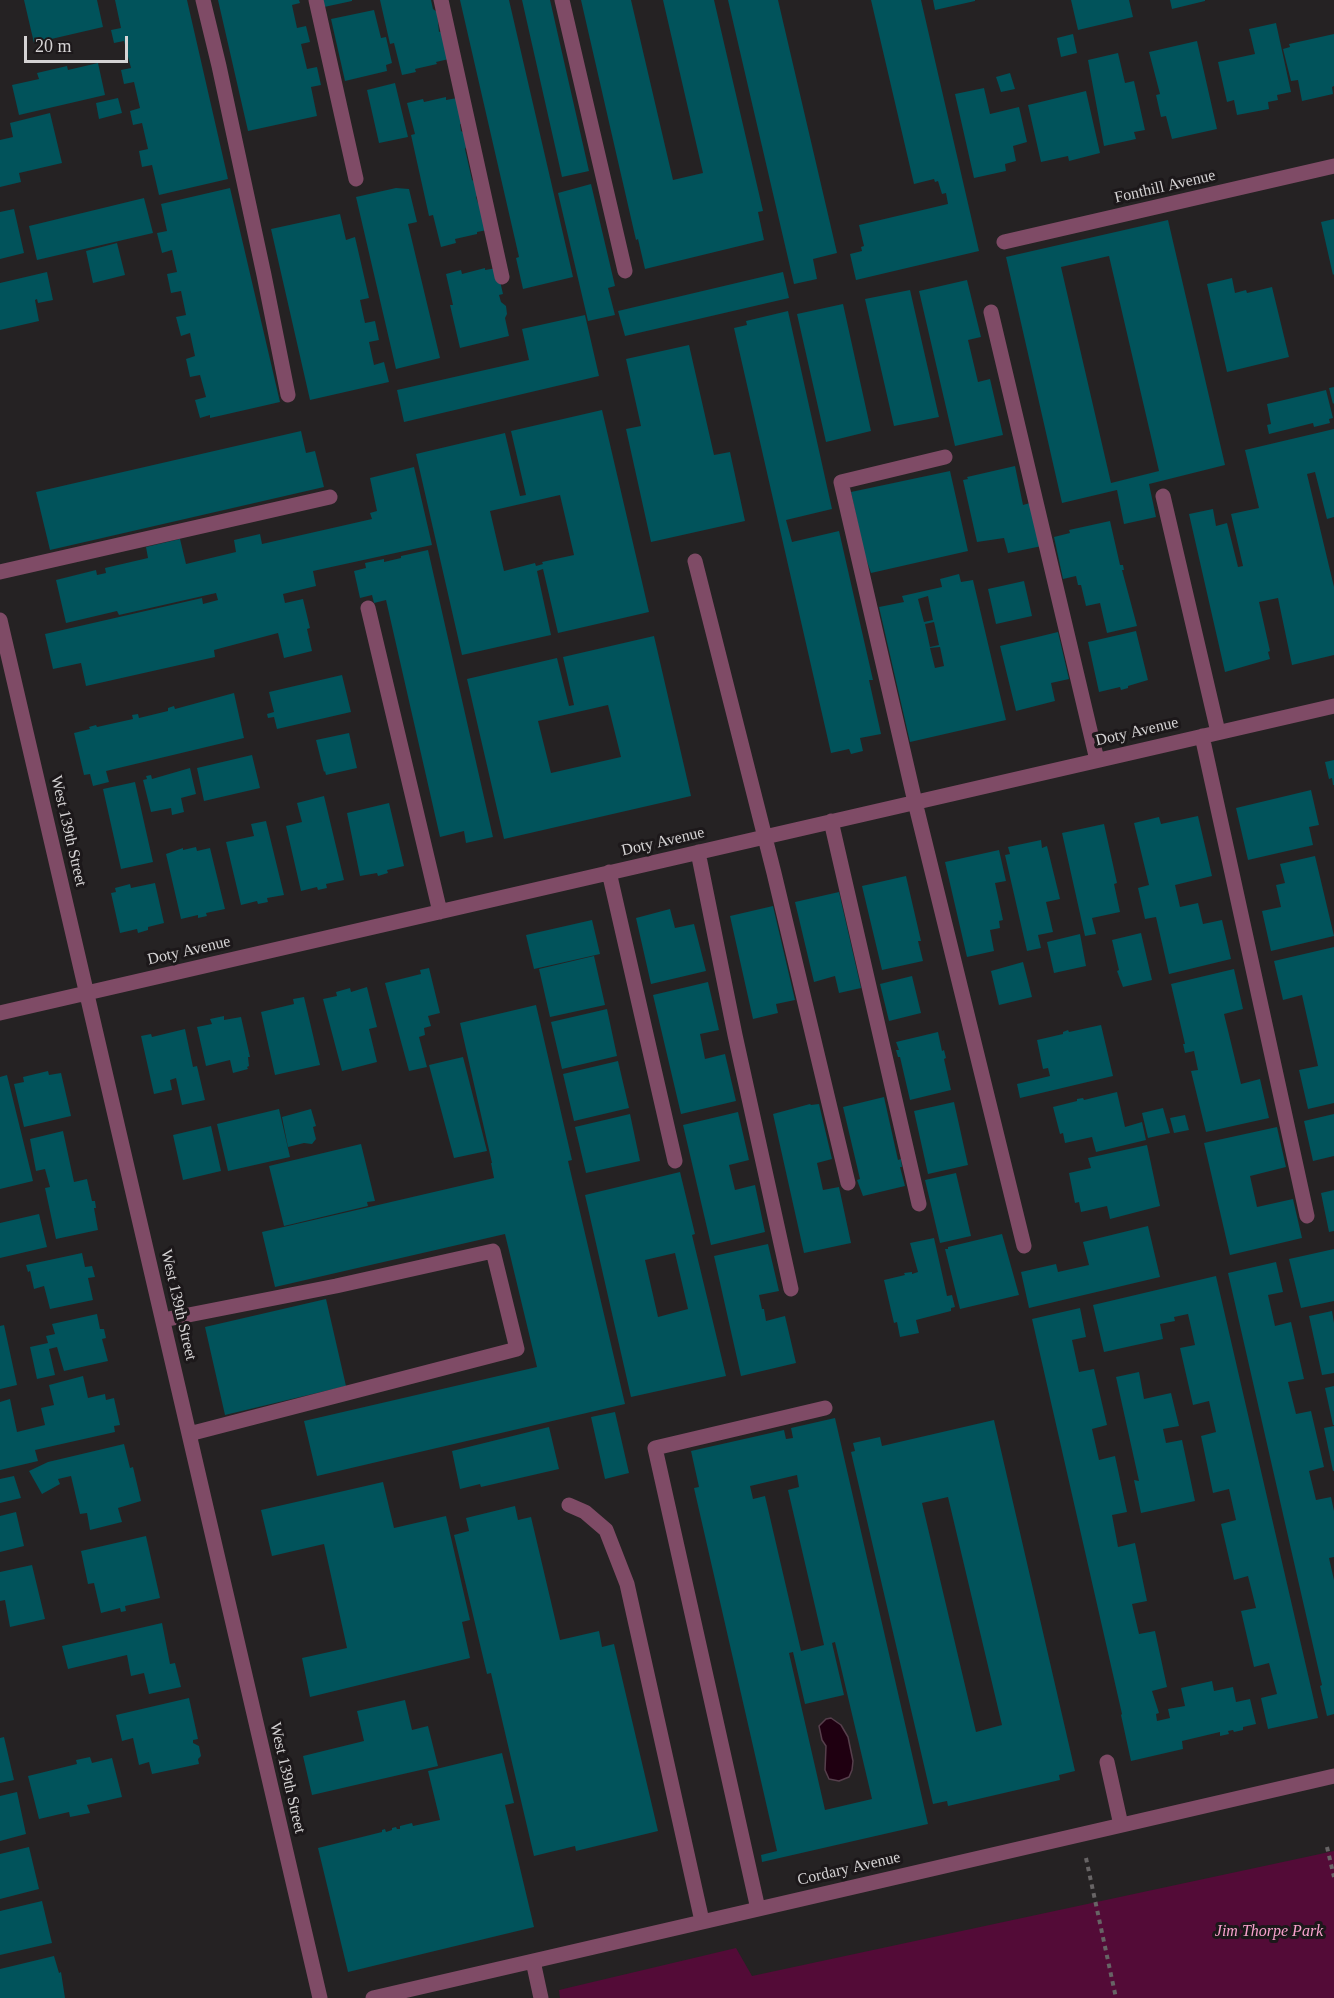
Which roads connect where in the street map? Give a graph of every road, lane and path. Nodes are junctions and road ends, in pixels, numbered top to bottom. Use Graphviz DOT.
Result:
graph roads {
  1 [pos="203,0"];
  2 [pos="316,0"];
  3 [pos="441,0"];
  4 [pos="562,0"];
  5 [pos="1334,166"];
  6 [pos="356,179"];
  7 [pos="1004,242"];
  8 [pos="625,272"];
  9 [pos="502,277"];
  10 [pos="991,312"];
  11 [pos="288,395"];
  12 [pos="945,457"];
  13 [pos="1163,496"];
  14 [pos="330,497"];
  15 [pos="695,561"];
  16 [pos="0,572"];
  17 [pos="368,608"];
  18 [pos="0,620"];
  19 [pos="1334,706"];
  20 [pos="1218,732"];
  21 [pos="1202,736"];
  22 [pos="1097,760"];
  23 [pos="915,802"];
  24 [pos="831,821"];
  25 [pos="764,837"];
  26 [pos="698,852"];
  27 [pos="609,872"];
  28 [pos="440,912"];
  29 [pos="87,993"];
  30 [pos="0,1013"];
  31 [pos="675,1161"];
  32 [pos="848,1183"];
  33 [pos="919,1204"];
  34 [pos="1307,1216"];
  35 [pos="1024,1246"];
  36 [pos="791,1289"];
  37 [pos="163,1320"];
  38 [pos="825,1408"];
  39 [pos="189,1434"];
  40 [pos="569,1505"];
  41 [pos="1107,1762"];
  42 [pos="1334,1776"];
  43 [pos="1121,1825"];
  44 [pos="1327,1847"];
  45 [pos="1088,1866"];
  46 [pos="1334,1877"];
  47 [pos="758,1909"];
  48 [pos="702,1922"];
  49 [pos="533,1961"];
  50 [pos="320,1998"];
  51 [pos="373,1998"];
  52 [pos="541,1998"];
  53 [pos="1116,1998"];
  1 -- 11 [label="street"];
  2 -- 6 [label="street"];
  3 -- 9 [label="street"];
  4 -- 8 [label="street"];
  5 -- 7 [label="street, Fonthill Avenue"];
  10 -- 22 [label="street"];
  12 -- 23 [label="street"];
  13 -- 20 [label="street"];
  14 -- 16 [label="street"];
  15 -- 25 [label="street"];
  17 -- 28 [label="street"];
  18 -- 29 [label="street, West 139th Street"];
  19 -- 20 [label="street, Doty Avenue"];
  20 -- 21 [label="street, Doty Avenue"];
  21 -- 22 [label="street, Doty Avenue"];
  21 -- 34 [label="street"];
  22 -- 23 [label="street, Doty Avenue"];
  23 -- 24 [label="street, Doty Avenue"];
  23 -- 35 [label="street"];
  24 -- 25 [label="street, Doty Avenue"];
  24 -- 33 [label="street"];
  25 -- 26 [label="street, Doty Avenue"];
  25 -- 32 [label="street"];
  26 -- 27 [label="street, Doty Avenue"];
  26 -- 36 [label="street"];
  27 -- 28 [label="street, Doty Avenue"];
  27 -- 31 [label="street"];
  28 -- 29 [label="street, Doty Avenue"];
  29 -- 30 [label="street, Doty Avenue"];
  29 -- 37 [label="street, West 139th Street"];
  37 -- 39 [label="street, West 139th Street"];
  37 -- 39 [label="street"];
  38 -- 47 [label="street"];
  39 -- 50 [label="street, West 139th Street"];
  40 -- 48 [label="street"];
  41 -- 43 [label="street"];
  42 -- 43 [label="street, Cordary Avenue"];
  43 -- 47 [label="street, Cordary Avenue"];
  44 -- 46 [label="path"];
  45 -- 53 [label="path"];
  47 -- 48 [label="street, Cordary Avenue"];
  48 -- 49 [label="street, Cordary Avenue"];
  49 -- 51 [label="street, Cordary Avenue"];
  49 -- 52 [label="street"];
}
